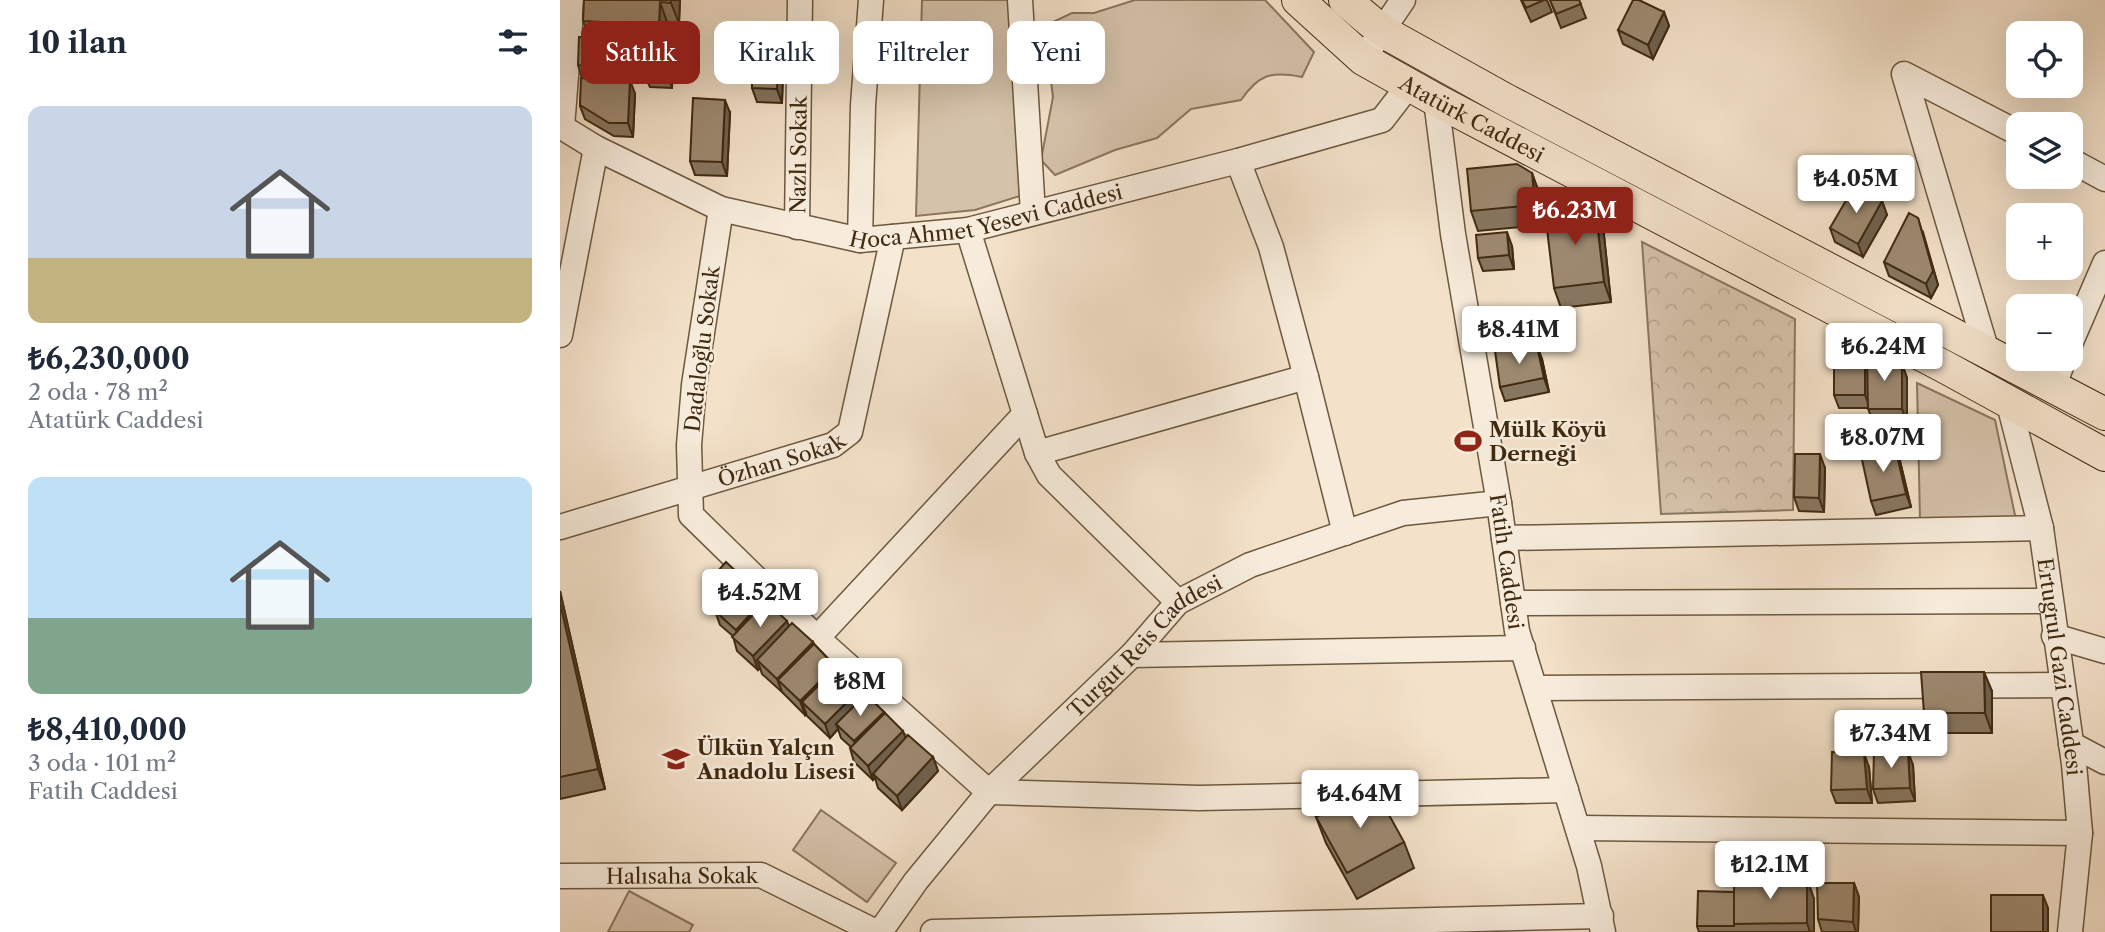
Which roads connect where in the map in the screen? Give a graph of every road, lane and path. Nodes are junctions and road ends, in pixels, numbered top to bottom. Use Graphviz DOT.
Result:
graph roads {
  1 [pos="572,0"];
  2 [pos="800,0"];
  3 [pos="871,0"];
  4 [pos="1020,0"];
  5 [pos="1298,0"];
  6 [pos="1345,0"];
  7 [pos="1404,0"];
  8 [pos="1382,32"];
  9 [pos="1363,59"];
  10 [pos="1423,93"];
  11 [pos="561,127"];
  12 [pos="2006,127"];
  13 [pos="596,148"];
  14 [pos="1238,161"];
  15 [pos="2083,167"];
  16 [pos="2105,179"];
  17 [pos="720,209"];
  18 [pos="1033,214"];
  19 [pos="797,226"];
  20 [pos="968,230"];
  21 [pos="892,237"];
  22 [pos="860,240"];
  23 [pos="2105,263"];
  24 [pos="2083,314"];
  25 [pos="560,335"];
  26 [pos="1987,352"];
  27 [pos="2059,373"];
  28 [pos="1306,377"];
  29 [pos="2010,404"];
  30 [pos="1025,414"];
  31 [pos="2105,414"];
  32 [pos="1037,453"];
  33 [pos="2105,455"];
  34 [pos="691,489"];
  35 [pos="1499,503"];
  36 [pos="560,527"];
  37 [pos="2041,528"];
  38 [pos="1345,533"];
  39 [pos="1504,538"];
  40 [pos="2049,601"];
  41 [pos="1178,602"];
  42 [pos="1513,603"];
  43 [pos="2054,636"];
  44 [pos="817,638"];
  45 [pos="1523,648"];
  46 [pos="2105,651"];
  47 [pos="1132,655"];
  48 [pos="2062,685"];
  49 [pos="1535,688"];
  50 [pos="2071,744"];
  51 [pos="2105,762"];
  52 [pos="1566,790"];
  53 [pos="989,792"];
  54 [pos="1578,828"];
  55 [pos="2080,833"];
  56 [pos="560,876"];
  57 [pos="1602,924"];
  58 [pos="1240,928"];
  59 [pos="878,932"];
  60 [pos="933,932"];
  61 [pos="2070,932"];
  1 -- 11 [label="street"];
  2 -- 19 [label="street, Nazlı Sokak"];
  3 -- 22 [label="street"];
  4 -- 18 [label="street"];
  5 -- 9 [label="main road, Atatürk Caddesi"];
  6 -- 8 [label="main road"];
  7 -- 8 [label="street"];
  8 -- 9 [label="street"];
  8 -- 26 [label="main road"];
  9 -- 10 [label="main road, Atatürk Caddesi"];
  10 -- 14 [label="street, Hoca Ahmet Yesevi Caddesi"];
  10 -- 29 [label="main road, Atatürk Caddesi"];
  10 -- 35 [label="street, Fatih Caddesi"];
  11 -- 13 [label="street, Hoca Ahmet Yesevi Caddesi"];
  12 -- 26 [label="street"];
  13 -- 17 [label="street, Hoca Ahmet Yesevi Caddesi"];
  13 -- 25 [label="street"];
  14 -- 18 [label="street, Hoca Ahmet Yesevi Caddesi"];
  14 -- 28 [label="street"];
  15 -- 16 [label="street"];
  17 -- 19 [label="street, Hoca Ahmet Yesevi Caddesi"];
  17 -- 34 [label="street, Dadaloğlu Sokak"];
  18 -- 20 [label="street, Hoca Ahmet Yesevi Caddesi"];
  19 -- 22 [label="street, Hoca Ahmet Yesevi Caddesi"];
  20 -- 21 [label="street, Hoca Ahmet Yesevi Caddesi"];
  20 -- 30 [label="street"];
  21 -- 22 [label="street, Hoca Ahmet Yesevi Caddesi"];
  21 -- 34 [label="street, Özhan Sokak"];
  23 -- 24 [label="street"];
  26 -- 27 [label="main road"];
  27 -- 31 [label="main road"];
  28 -- 32 [label="street"];
  28 -- 38 [label="street"];
  29 -- 33 [label="main road, Atatürk Caddesi"];
  29 -- 37 [label="street, Ertugrul Gazi Caddesi"];
  30 -- 32 [label="street"];
  30 -- 44 [label="street"];
  32 -- 41 [label="street"];
  34 -- 36 [label="street, Özhan Sokak"];
  34 -- 44 [label="street, Dadaloğlu Sokak"];
  35 -- 38 [label="street, Turgut Reis Caddesi"];
  35 -- 39 [label="street, Fatih Caddesi"];
  37 -- 39 [label="street"];
  37 -- 40 [label="street, Ertugrul Gazi Caddesi"];
  38 -- 41 [label="street, Turgut Reis Caddesi"];
  39 -- 42 [label="street, Fatih Caddesi"];
  40 -- 42 [label="street"];
  40 -- 43 [label="street, Ertugrul Gazi Caddesi"];
  41 -- 47 [label="street, Turgut Reis Caddesi"];
  42 -- 45 [label="street, Fatih Caddesi"];
  43 -- 46 [label="street"];
  43 -- 48 [label="street, Ertugrul Gazi Caddesi"];
  44 -- 53 [label="street, Dadaloğlu Sokak"];
  45 -- 47 [label="street"];
  45 -- 49 [label="street, Fatih Caddesi"];
  47 -- 53 [label="street, Turgut Reis Caddesi"];
  48 -- 49 [label="street"];
  48 -- 50 [label="street, Ertugrul Gazi Caddesi"];
  49 -- 52 [label="street, Fatih Caddesi"];
  50 -- 51 [label="street"];
  50 -- 55 [label="street, Ertugrul Gazi Caddesi"];
  52 -- 53 [label="street"];
  52 -- 54 [label="street, Fatih Caddesi"];
  53 -- 59 [label="street, Turgut Reis Caddesi"];
  54 -- 55 [label="street"];
  54 -- 57 [label="street, Fatih Caddesi"];
  55 -- 61 [label="street, Ertugrul Gazi Caddesi"];
  56 -- 59 [label="street, Halısaha Sokak"];
  57 -- 58 [label="street"];
  58 -- 60 [label="street"];
}
